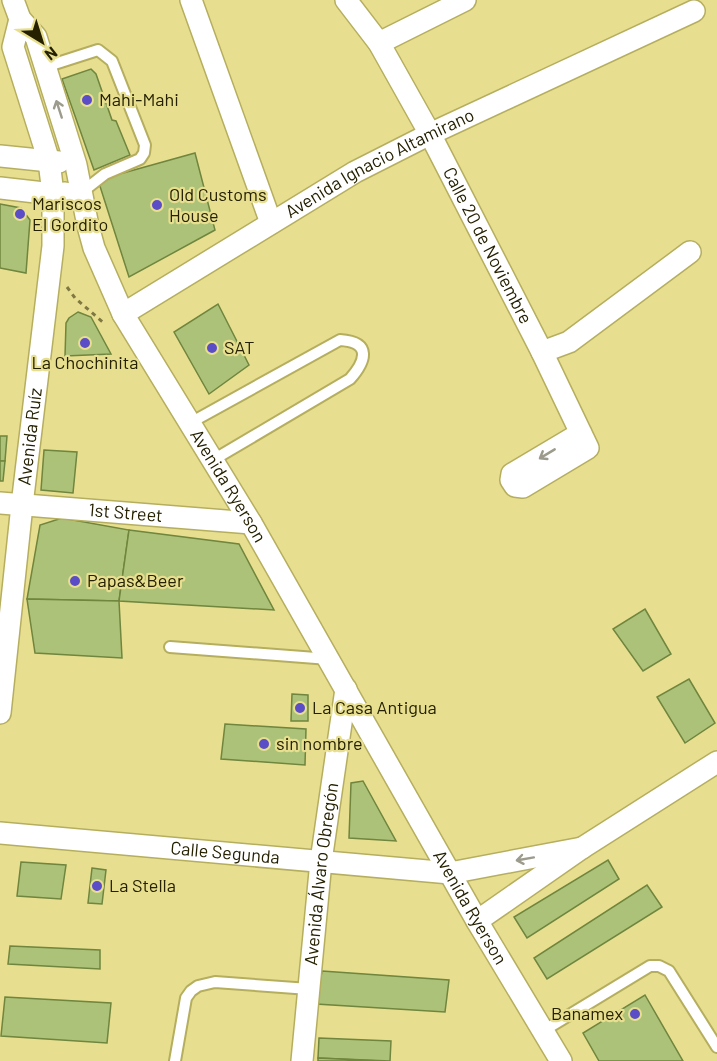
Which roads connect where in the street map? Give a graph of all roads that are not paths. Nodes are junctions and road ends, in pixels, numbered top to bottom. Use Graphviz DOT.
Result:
graph roads {
  1 [pos="190,0"];
  2 [pos="346,0"];
  3 [pos="465,0"];
  4 [pos="16,10"];
  5 [pos="694,11"];
  6 [pos="379,43"];
  7 [pos="45,67"];
  8 [pos="430,135"];
  9 [pos="0,156"];
  10 [pos="49,161"];
  11 [pos="76,165"];
  12 [pos="0,188"];
  13 [pos="82,192"];
  14 [pos="53,194"];
  15 [pos="271,223"];
  16 [pos="690,252"];
  17 [pos="117,322"];
  18 [pos="542,352"];
  19 [pos="190,423"];
  20 [pos="581,433"];
  21 [pos="213,460"];
  22 [pos="0,503"];
  23 [pos="22,505"];
  24 [pos="251,523"];
  25 [pos="170,647"];
  26 [pos="329,659"];
  27 [pos="346,689"];
  28 [pos="0,713"];
  29 [pos="717,762"];
  30 [pos="0,833"];
  31 [pos="582,848"];
  32 [pos="321,861"];
  33 [pos="450,873"];
  34 [pos="477,921"];
  35 [pos="309,989"];
  36 [pos="543,1031"];
  37 [pos="717,1047"];
  38 [pos="175,1061"];
  39 [pos="302,1061"];
  40 [pos="561,1061"];
  1 -- 15 [label="street"];
  2 -- 6 [label="street, Calle 20 de Noviembre"];
  3 -- 6 [label="street"];
  4 -- 7 [label="street, Avenida Ryerson"];
  4 -- 10 [label="street, Avenida Ryerson"];
  5 -- 8 [label="street, Avenida Ignacio Altamirano"];
  6 -- 8 [label="street, Calle 20 de Noviembre"];
  11 -- 7 [label="street, Avenida Ryerson, one-way"];
  7 -- 13 [label="lane"];
  8 -- 15 [label="street, Avenida Ignacio Altamirano"];
  8 -- 18 [label="street, Calle 20 de Noviembre"];
  9 -- 10 [label="street"];
  10 -- 11 [label="street"];
  10 -- 14 [label="street, Avenida Ruíz"];
  11 -- 13 [label="street, Avenida Ryerson"];
  12 -- 14 [label="street"];
  13 -- 14 [label="street"];
  13 -- 17 [label="street, Avenida Ryerson"];
  14 -- 23 [label="street, Avenida Ruíz"];
  15 -- 17 [label="street, Avenida Ignacio Altamirano"];
  16 -- 18 [label="street"];
  17 -- 19 [label="street, Avenida Ryerson"];
  18 -- 20 [label="street, Calle 20 de Noviembre"];
  19 -- 21 [label="street, Avenida Ryerson"];
  19 -- 21 [label="lane"];
  21 -- 24 [label="street, Avenida Ryerson"];
  22 -- 23 [label="street, 1st Street"];
  23 -- 24 [label="street, 1st Street"];
  23 -- 28 [label="street, Avenida Ruíz"];
  24 -- 26 [label="street, Avenida Ryerson"];
  25 -- 26 [label="lane"];
  26 -- 27 [label="street, Avenida Ryerson"];
  27 -- 32 [label="street, Avenida Álvaro Obregón"];
  27 -- 33 [label="street, Avenida Ryerson"];
  29 -- 31 [label="street"];
  30 -- 32 [label="street, Calle Segunda"];
  31 -- 33 [label="street, Calle Segunda, one-way"];
  31 -- 34 [label="street"];
  32 -- 33 [label="street, Calle Segunda"];
  32 -- 35 [label="street, Avenida Álvaro Obregón"];
  33 -- 34 [label="street, Avenida Ryerson"];
  34 -- 36 [label="street, Avenida Ryerson"];
  35 -- 38 [label="lane"];
  35 -- 39 [label="street, Avenida Álvaro Obregón"];
  36 -- 37 [label="lane"];
  36 -- 40 [label="street, Avenida Ryerson"];
}
